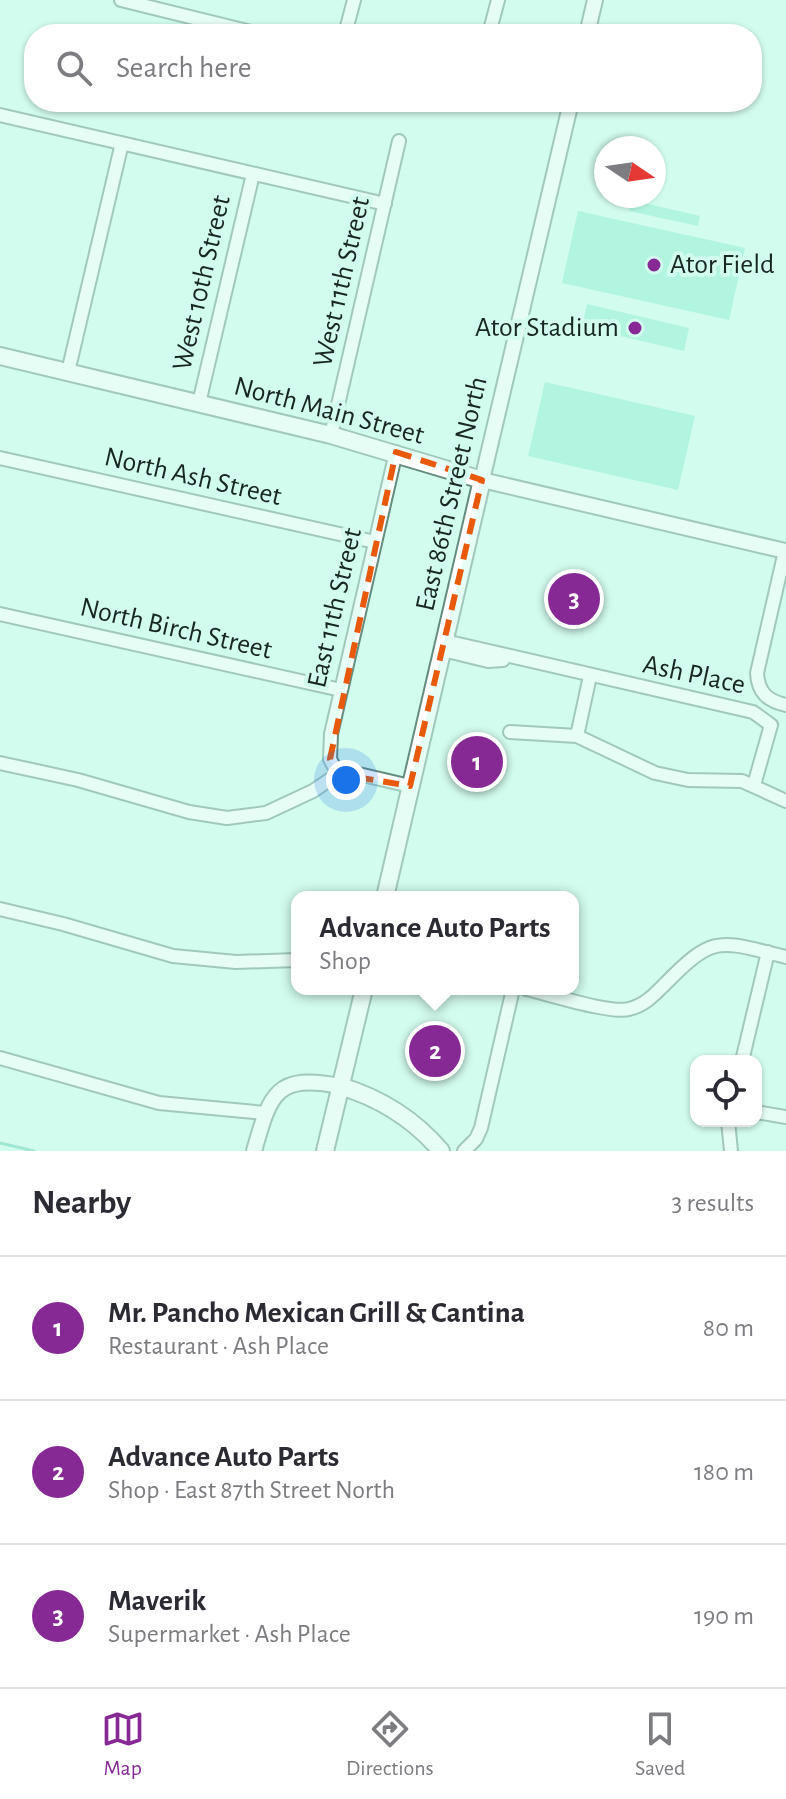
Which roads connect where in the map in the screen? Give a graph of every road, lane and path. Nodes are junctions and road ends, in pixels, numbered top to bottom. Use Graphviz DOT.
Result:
graph roads {
  1 [pos="121,0"];
  2 [pos="354,0"];
  3 [pos="498,0"];
  4 [pos="595,0"];
  5 [pos="153,4"];
  6 [pos="224,24"];
  7 [pos="348,24"];
  8 [pos="492,24"];
  9 [pos="589,24"];
  10 [pos="569,112"];
  11 [pos="0,115"];
  12 [pos="399,141"];
  13 [pos="122,143"];
  14 [pos="253,174"];
  15 [pos="385,204"];
  16 [pos="0,356"];
  17 [pos="68,372"];
  18 [pos="199,403"];
  19 [pos="331,435"];
  20 [pos="396,452"];
  21 [pos="0,458"];
  22 [pos="482,480"];
  23 [pos="375,542"];
  24 [pos="785,551"];
  25 [pos="0,614"];
  26 [pos="444,646"];
  27 [pos="590,676"];
  28 [pos="341,690"];
  29 [pos="786,705"];
  30 [pos="510,732"];
  31 [pos="577,736"];
  32 [pos="0,763"];
  33 [pos="338,774"];
  34 [pos="748,783"];
  35 [pos="410,786"];
  36 [pos="786,801"];
  37 [pos="386,891"];
  38 [pos="0,909"];
  39 [pos="768,952"];
  40 [pos="786,957"];
  41 [pos="291,960"];
  42 [pos="363,995"];
  43 [pos="512,995"];
  44 [pos="555,995"];
  45 [pos="743,1055"];
  46 [pos="0,1058"];
  47 [pos="340,1086"];
  48 [pos="265,1113"];
  49 [pos="762,1113"];
  50 [pos="786,1117"];
  51 [pos="729,1127"];
  52 [pos="254,1151"];
  53 [pos="325,1151"];
  54 [pos="441,1151"];
  55 [pos="464,1151"];
  56 [pos="731,1151"];
  1 -- 5 [label="street"];
  2 -- 7 [label="street"];
  3 -- 8 [label="street"];
  4 -- 9 [label="street"];
  5 -- 6 [label="street"];
  10 -- 22 [label="street, East 86th Street North"];
  11 -- 13 [label="street"];
  12 -- 15 [label="street, West 11th Street"];
  13 -- 14 [label="street"];
  13 -- 17 [label="street"];
  14 -- 15 [label="street"];
  14 -- 18 [label="street, West 10th Street"];
  15 -- 19 [label="street, West 11th Street"];
  16 -- 17 [label="main road, North Main Street"];
  17 -- 18 [label="main road, North Main Street"];
  18 -- 19 [label="main road, North Main Street"];
  19 -- 20 [label="main road, North Main Street"];
  20 -- 22 [label="main road, North Main Street"];
  20 -- 23 [label="street, East 11th Street"];
  21 -- 23 [label="street, North Ash Street"];
  22 -- 24 [label="street, North Main Street"];
  22 -- 26 [label="main road, East 86th Street North"];
  23 -- 28 [label="street, East 11th Street"];
  24 -- 29 [label="street"];
  25 -- 28 [label="street, North Birch Street"];
  26 -- 27 [label="street, Ash Place"];
  26 -- 35 [label="main road, East 86th Street North"];
  27 -- 31 [label="street"];
  27 -- 34 [label="street, Ash Place"];
  28 -- 33 [label="street, East 11th Street"];
  30 -- 31 [label="street"];
  31 -- 34 [label="street"];
  32 -- 33 [label="street"];
  33 -- 35 [label="street"];
  34 -- 36 [label="street"];
  35 -- 37 [label="main road, East 86th Street North"];
  38 -- 41 [label="street"];
  39 -- 40 [label="street"];
  39 -- 44 [label="street"];
  39 -- 45 [label="street"];
  42 -- 47 [label="main road"];
  43 -- 55 [label="street"];
  46 -- 48 [label="street"];
  47 -- 48 [label="street"];
  47 -- 53 [label="main road"];
  47 -- 54 [label="main road"];
  48 -- 52 [label="street"];
  49 -- 50 [label="street"];
  51 -- 56 [label="street"];
}
